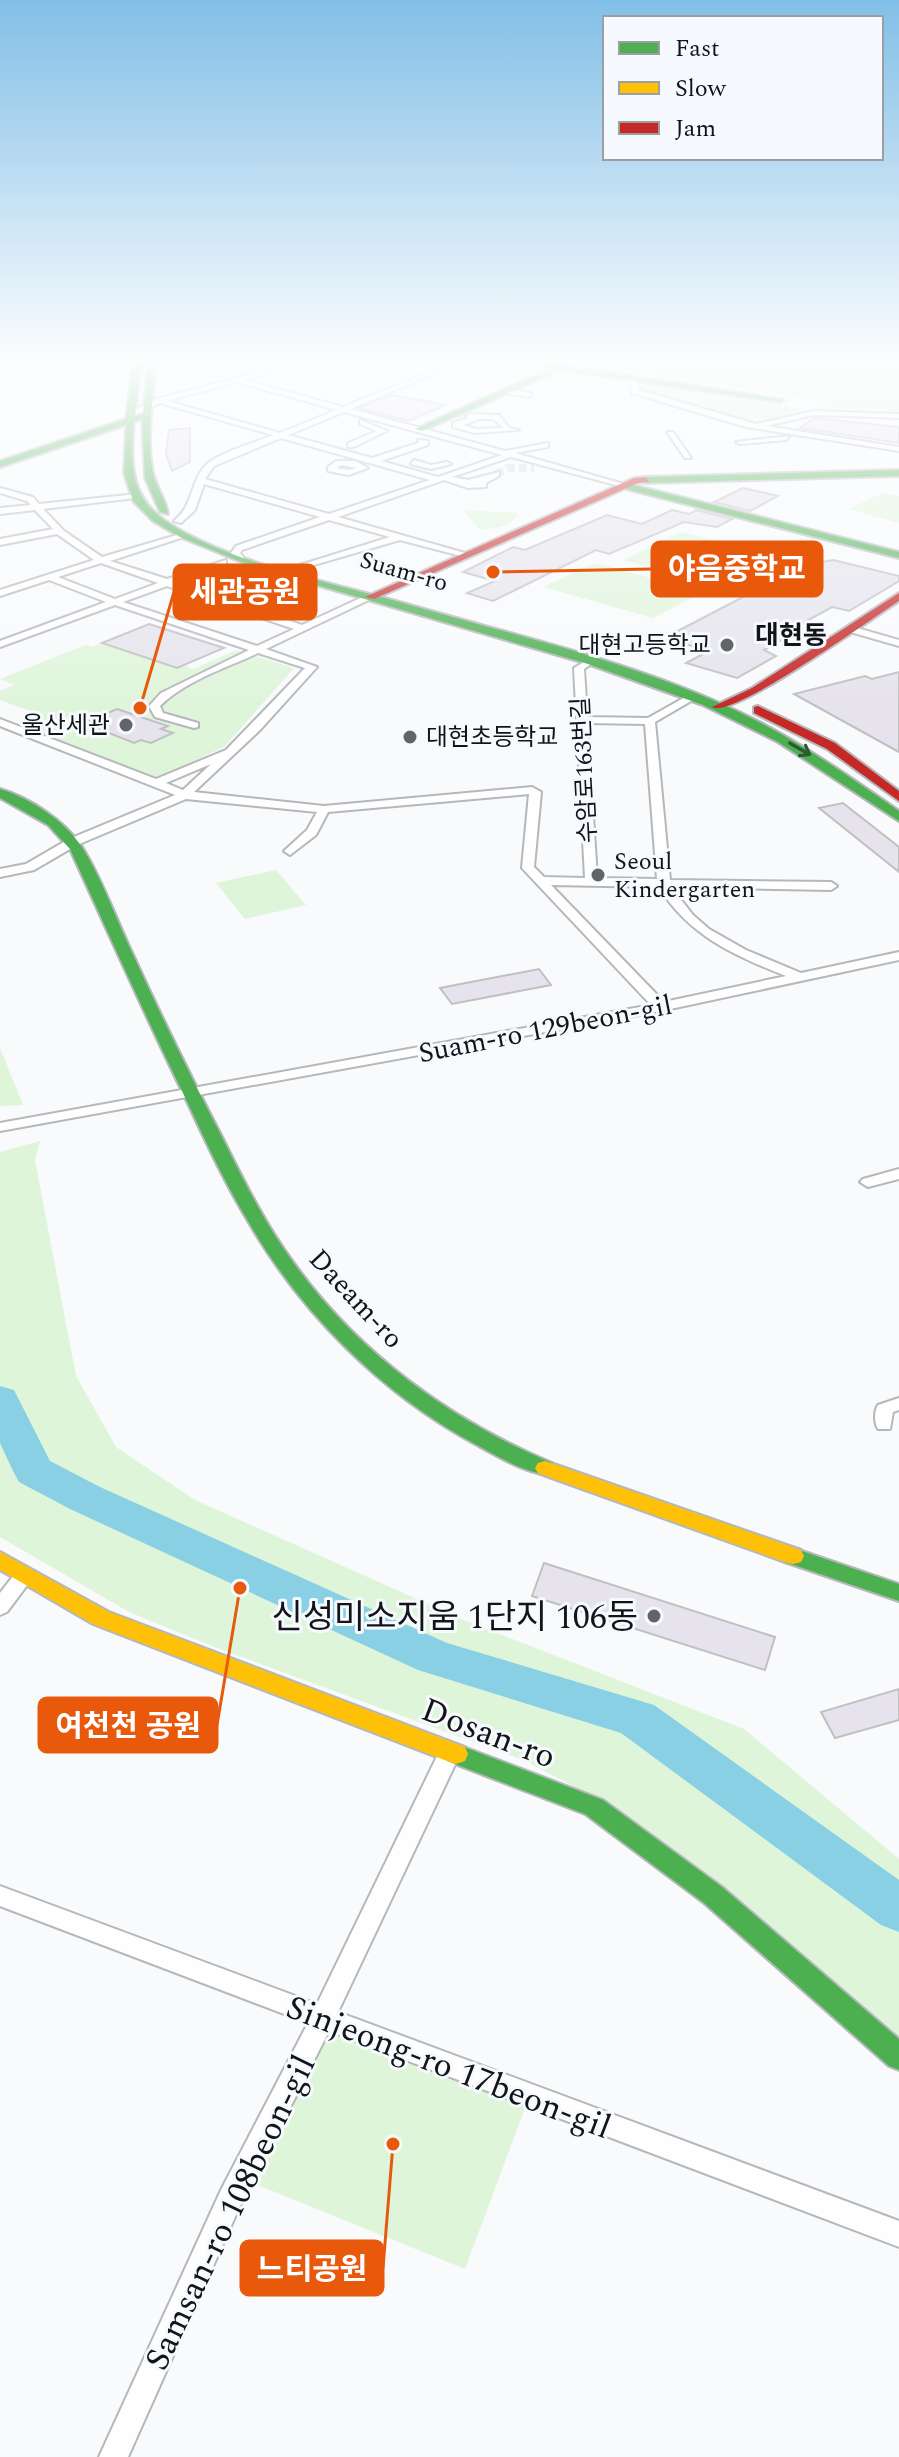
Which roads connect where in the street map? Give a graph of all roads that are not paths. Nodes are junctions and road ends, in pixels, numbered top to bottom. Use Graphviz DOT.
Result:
graph roads {
  1 [pos="130,479"];
  2 [pos="148,479"];
  3 [pos="438,479"];
  4 [pos="444,479"];
  5 [pos="599,479"];
  6 [pos="661,479"];
  7 [pos="200,480"];
  8 [pos="476,482"];
  9 [pos="627,486"];
  10 [pos="0,490"];
  11 [pos="135,496"];
  12 [pos="35,505"];
  13 [pos="0,511"];
  14 [pos="327,518"];
  15 [pos="179,528"];
  16 [pos="59,531"];
  17 [pos="402,536"];
  18 [pos="0,542"];
  19 [pos="462,555"];
  20 [pos="899,555"];
  21 [pos="234,556"];
  22 [pos="100,560"];
  23 [pos="303,567"];
  24 [pos="48,577"];
  25 [pos="166,583"];
  26 [pos="0,593"];
  27 [pos="376,593"];
  28 [pos="899,596"];
  29 [pos="114,602"];
  30 [pos="899,606"];
  31 [pos="302,628"];
  32 [pos="856,630"];
  33 [pos="899,643"];
  34 [pos="0,644"];
  35 [pos="258,650"];
  36 [pos="589,662"];
  37 [pos="693,697"];
  38 [pos="734,706"];
  39 [pos="581,720"];
  40 [pos="650,721"];
  41 [pos="0,722"];
  42 [pos="194,725"];
  43 [pos="229,753"];
  44 [pos="867,771"];
  45 [pos="156,783"];
  46 [pos="899,787"];
  47 [pos="0,793"];
  48 [pos="185,795"];
  49 [pos="899,797"];
  50 [pos="324,809"];
  51 [pos="899,817"];
  52 [pos="73,842"];
  53 [pos="290,851"];
  54 [pos="0,873"];
  55 [pos="541,881"];
  56 [pos="591,883"];
  57 [pos="664,885"];
  58 [pos="831,886"];
  59 [pos="899,956"];
  60 [pos="799,977"];
  61 [pos="661,1007"];
  62 [pos="191,1094"];
  63 [pos="4,1126"];
  64 [pos="899,1174"];
  65 [pos="868,1182"];
  66 [pos="899,1404"];
  67 [pos="884,1425"];
  68 [pos="0,1560"];
  69 [pos="24,1576"];
  70 [pos="899,1593"];
  71 [pos="0,1607"];
  72 [pos="450,1752"];
  73 [pos="0,1896"];
  74 [pos="323,2018"];
  75 [pos="899,2057"];
  76 [pos="899,2234"];
  77 [pos="113,2457"];
  1 -- 11 [label="main road, Suam-ro"];
  2 -- 15 [label="main road, Suam-ro"];
  3 -- 14 [label="street"];
  4 -- 8 [label="street"];
  5 -- 9 [label="street"];
  6 -- 9 [label="main road"];
  7 -- 14 [label="street"];
  7 -- 15 [label="street"];
  9 -- 19 [label="main road"];
  9 -- 20 [label="main road"];
  10 -- 12 [label="street"];
  11 -- 12 [label="street"];
  11 -- 15 [label="main road, Suam-ro"];
  12 -- 13 [label="street"];
  12 -- 16 [label="street"];
  14 -- 17 [label="street"];
  14 -- 21 [label="street"];
  15 -- 21 [label="main road, Suam-ro"];
  15 -- 22 [label="street"];
  16 -- 18 [label="street"];
  16 -- 22 [label="street"];
  17 -- 19 [label="street"];
  17 -- 23 [label="street"];
  19 -- 27 [label="main road"];
  21 -- 23 [label="main road, Suam-ro"];
  21 -- 25 [label="street"];
  21 -- 27 [label="main road, Suam-ro"];
  22 -- 24 [label="street"];
  22 -- 25 [label="street"];
  23 -- 27 [label="main road, Suam-ro"];
  24 -- 26 [label="street"];
  24 -- 29 [label="street"];
  25 -- 29 [label="street"];
  25 -- 31 [label="street"];
  27 -- 31 [label="street, Suam-ro"];
  27 -- 36 [label="main road, Suam-ro"];
  27 -- 38 [label="main road, Suam-ro"];
  28 -- 32 [label="main road"];
  29 -- 34 [label="street"];
  29 -- 35 [label="street"];
  30 -- 32 [label="main road"];
  31 -- 35 [label="street, Suam-ro"];
  32 -- 33 [label="street"];
  32 -- 38 [label="main road"];
  35 -- 42 [label="street, Suam-ro"];
  35 -- 43 [label="street"];
  36 -- 37 [label="main road, Suam-ro"];
  36 -- 39 [label="street, 수암로163번길"];
  37 -- 38 [label="main road, Suam-ro"];
  37 -- 40 [label="street"];
  38 -- 44 [label="main road, Suam-ro"];
  38 -- 51 [label="main road, Suam-ro, one-way"];
  39 -- 40 [label="street"];
  39 -- 56 [label="street, 수암로163번길"];
  40 -- 57 [label="street"];
  41 -- 45 [label="street"];
  43 -- 45 [label="street"];
  43 -- 48 [label="street"];
  44 -- 46 [label="street"];
  44 -- 49 [label="main road, Suam-ro"];
  45 -- 48 [label="street"];
  47 -- 52 [label="main road, Daeam-ro"];
  48 -- 50 [label="street"];
  48 -- 52 [label="street"];
  50 -- 53 [label="street"];
  50 -- 55 [label="street"];
  52 -- 54 [label="street"];
  52 -- 62 [label="main road, Daeam-ro"];
  55 -- 56 [label="street"];
  55 -- 61 [label="street"];
  56 -- 57 [label="street"];
  57 -- 58 [label="street"];
  57 -- 60 [label="street"];
  59 -- 60 [label="street, Suam-ro 129beon-gil"];
  60 -- 61 [label="street, Suam-ro 129beon-gil"];
  61 -- 62 [label="street, Suam-ro 129beon-gil"];
  62 -- 63 [label="street, Suam-ro 129beon-gil"];
  62 -- 70 [label="main road, Daeam-ro"];
  64 -- 65 [label="street"];
  66 -- 67 [label="street"];
  68 -- 69 [label="main road, Dosan-ro"];
  69 -- 71 [label="street"];
  69 -- 72 [label="main road, Dosan-ro"];
  72 -- 74 [label="street, Samsan-ro 108beon-gil"];
  72 -- 75 [label="main road, Dosan-ro"];
  73 -- 74 [label="street, Sinjeong-ro 17beon-gil"];
  74 -- 76 [label="street, Sinjeong-ro 17beon-gil"];
  74 -- 77 [label="street, Samsan-ro 108beon-gil"];
}
